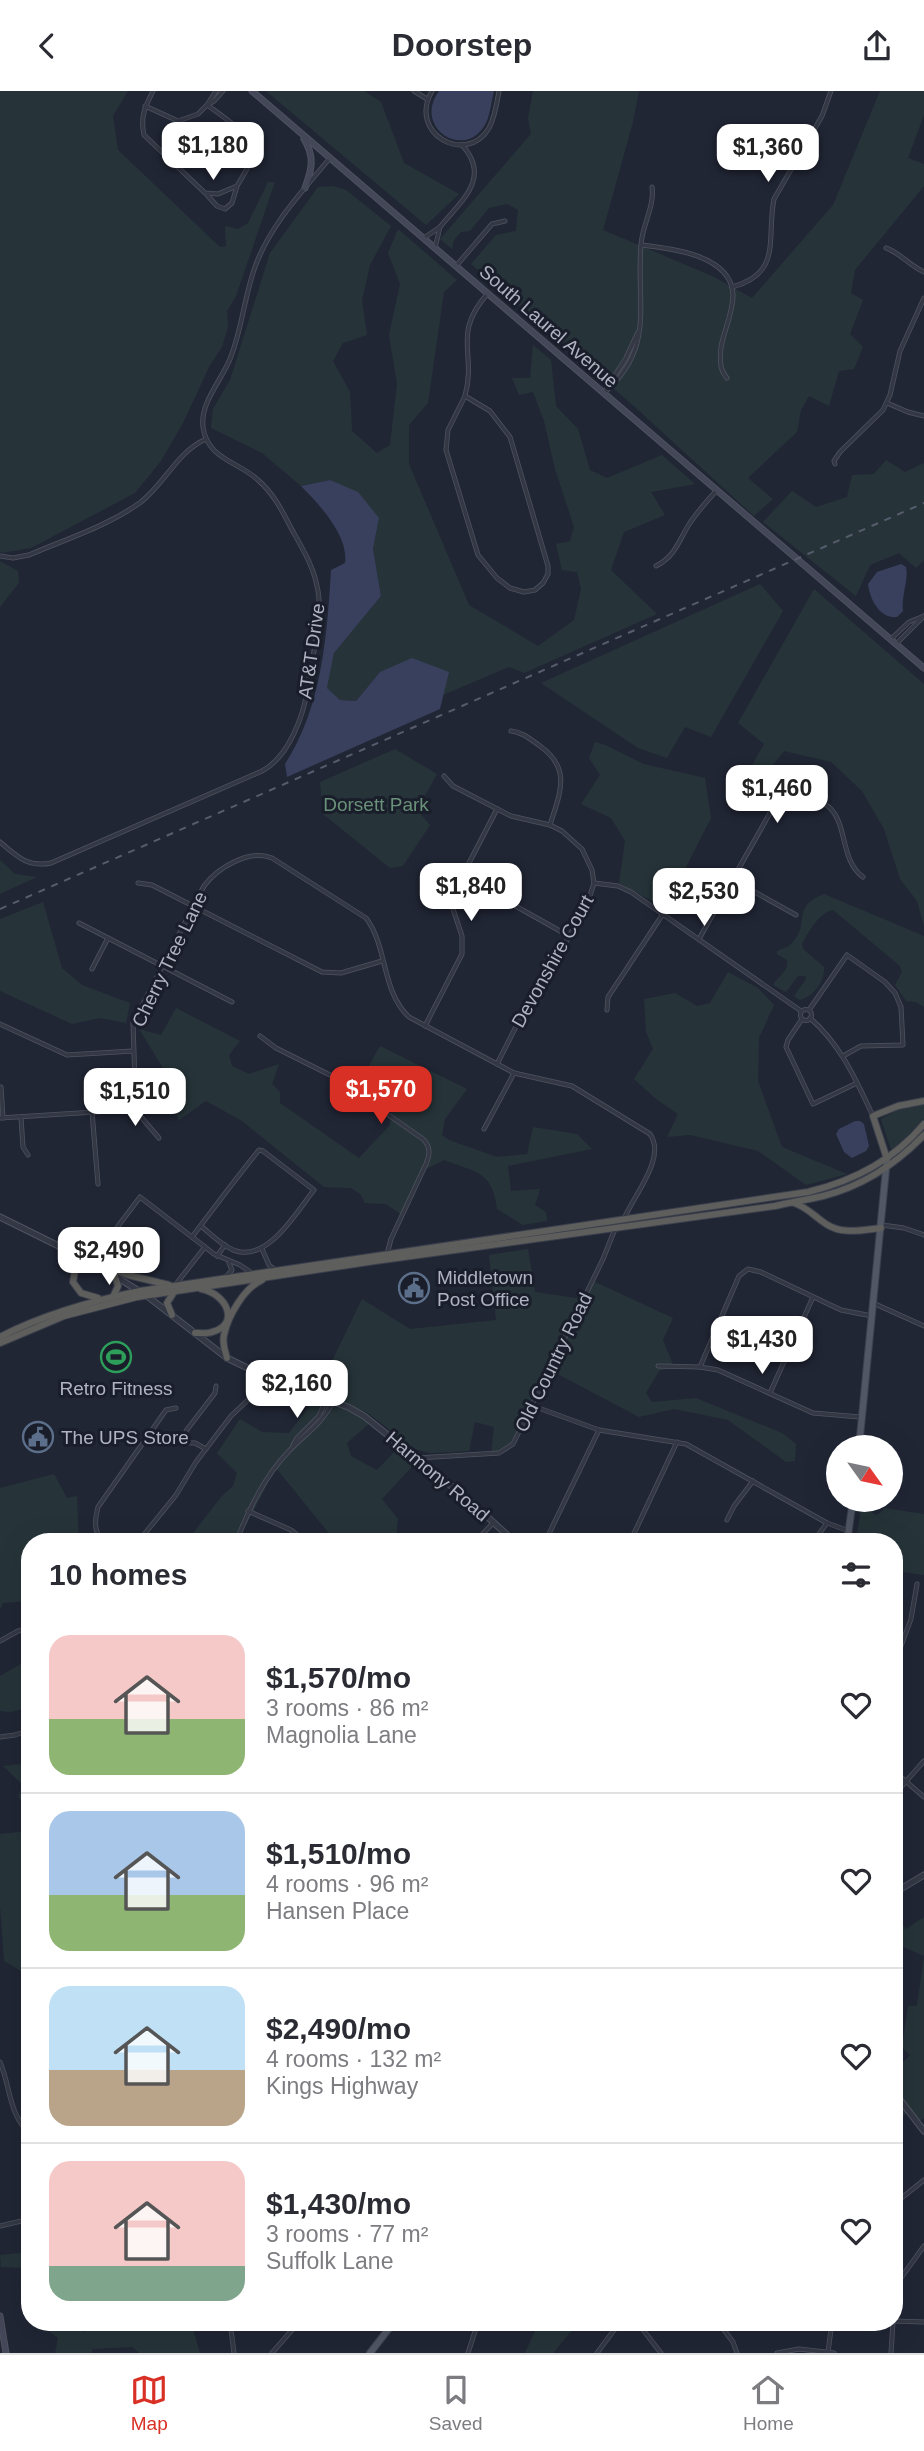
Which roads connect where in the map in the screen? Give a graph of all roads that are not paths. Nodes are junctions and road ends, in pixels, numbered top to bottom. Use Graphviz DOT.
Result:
graph roads {
  1 [pos="153,91"];
  2 [pos="220,91"];
  3 [pos="252,91"];
  4 [pos="414,91"];
  5 [pos="432,91"];
  6 [pos="499,91"];
  7 [pos="831,91"];
  8 [pos="427,99"];
  9 [pos="207,105"];
  10 [pos="145,106"];
  11 [pos="298,131"];
  12 [pos="472,142"];
  13 [pos="462,145"];
  14 [pos="469,152"];
  15 [pos="330,159"];
  16 [pos="237,186"];
  17 [pos="652,187"];
  18 [pos="305,188"];
  19 [pos="205,193"];
  20 [pos="505,221"];
  21 [pos="440,227"];
  22 [pos="424,238"];
  23 [pos="641,245"];
  24 [pos="435,248"];
  25 [pos="886,249"];
  26 [pos="456,266"];
  27 [pos="924,272"];
  28 [pos="732,287"];
  29 [pos="488,293"];
  30 [pos="924,298"];
  31 [pos="727,378"];
  32 [pos="604,393"];
  33 [pos="466,396"];
  34 [pos="887,403"];
  35 [pos="924,415"];
  36 [pos="206,439"];
  37 [pos="835,464"];
  38 [pos="716,490"];
  39 [pos="0,555"];
  40 [pos="656,566"];
  41 [pos="924,616"];
  42 [pos="893,641"];
  43 [pos="924,668"];
  44 [pos="510,731"];
  45 [pos="444,776"];
  46 [pos="497,809"];
  47 [pos="550,825"];
  48 [pos="0,842"];
  49 [pos="462,876"];
  50 [pos="863,877"];
  51 [pos="733,880"];
  52 [pos="138,883"];
  53 [pos="594,883"];
  54 [pos="194,907"];
  55 [pos="663,915"];
  56 [pos="796,915"];
  57 [pos="79,923"];
  58 [pos="569,936"];
  59 [pos="108,938"];
  60 [pos="699,939"];
  61 [pos="382,961"];
  62 [pos="162,966"];
  63 [pos="92,969"];
  64 [pos="232,1002"];
  65 [pos="607,1010"];
  66 [pos="809,1010"];
  67 [pos="801,1011"];
  68 [pos="810,1018"];
  69 [pos="802,1019"];
  70 [pos="0,1024"];
  71 [pos="425,1026"];
  72 [pos="260,1037"];
  73 [pos="133,1051"];
  74 [pos="843,1056"];
  75 [pos="497,1064"];
  76 [pos="514,1073"];
  77 [pos="857,1083"];
  78 [pos="1,1087"];
  79 [pos="924,1101"];
  80 [pos="128,1103"];
  81 [pos="92,1112"];
  82 [pos="873,1117"];
  83 [pos="1,1118"];
  84 [pos="21,1118"];
  85 [pos="924,1124"];
  86 [pos="484,1129"];
  87 [pos="924,1135"];
  88 [pos="159,1138"];
  89 [pos="28,1155"];
  90 [pos="887,1159"];
  91 [pos="887,1169"];
  92 [pos="98,1184"];
  93 [pos="789,1202"];
  94 [pos="0,1217"];
  95 [pos="623,1221"];
  96 [pos="201,1226"];
  97 [pos="881,1226"];
  98 [pos="616,1227"];
  99 [pos="924,1235"];
  100 [pos="192,1237"];
  101 [pos="225,1245"];
  102 [pos="205,1247"];
  103 [pos="262,1248"];
  104 [pos="239,1252"];
  105 [pos="387,1254"];
  106 [pos="217,1255"];
  107 [pos="228,1261"];
  108 [pos="91,1262"];
  109 [pos="240,1265"];
  110 [pos="276,1271"];
  111 [pos="254,1274"];
  112 [pos="115,1276"];
  113 [pos="271,1277"];
  114 [pos="224,1278"];
  115 [pos="174,1288"];
  116 [pos="195,1288"];
  117 [pos="140,1291"];
  118 [pos="146,1296"];
  119 [pos="113,1297"];
  120 [pos="813,1297"];
  121 [pos="103,1299"];
  122 [pos="873,1303"];
  123 [pos="172,1315"];
  124 [pos="872,1316"];
  125 [pos="924,1326"];
  126 [pos="195,1333"];
  127 [pos="0,1337"];
  128 [pos="0,1343"];
  129 [pos="227,1358"];
  130 [pos="658,1366"];
  131 [pos="700,1367"];
  132 [pos="270,1379"];
  133 [pos="216,1386"];
  134 [pos="770,1393"];
  135 [pos="326,1400"];
  136 [pos="334,1402"];
  137 [pos="533,1406"];
  138 [pos="176,1408"];
  139 [pos="862,1417"];
  140 [pos="599,1430"];
  141 [pos="150,1433"];
  142 [pos="860,1435"];
  143 [pos="186,1442"];
  144 [pos="677,1442"];
  145 [pos="292,1447"];
  146 [pos="206,1449"];
  147 [pos="417,1458"];
  148 [pos="753,1481"];
  149 [pos="248,1511"];
  150 [pos="851,1512"];
  151 [pos="727,1520"];
  152 [pos="494,1522"];
  153 [pos="827,1523"];
  154 [pos="849,1531"];
  155 [pos="98,1533"];
  156 [pos="145,1533"];
  157 [pos="239,1533"];
  158 [pos="295,1533"];
  159 [pos="484,1533"];
  160 [pos="506,1533"];
  161 [pos="549,1533"];
  162 [pos="634,1533"];
  163 [pos="820,1533"];
  164 [pos="917,1584"];
  165 [pos="21,1630"];
  166 [pos="0,1641"];
  167 [pos="903,1641"];
  168 [pos="21,1733"];
  169 [pos="0,1737"];
  170 [pos="924,1761"];
  171 [pos="903,1778"];
  172 [pos="906,1781"];
  173 [pos="903,1784"];
  174 [pos="924,1797"];
  175 [pos="924,1875"];
  176 [pos="903,1888"];
  177 [pos="0,2062"];
  178 [pos="903,2104"];
  179 [pos="21,2123"];
  180 [pos="924,2131"];
  181 [pos="924,2180"];
  182 [pos="903,2196"];
  183 [pos="21,2221"];
  184 [pos="0,2226"];
  185 [pos="924,2246"];
  186 [pos="903,2274"];
  187 [pos="0,2316"];
  188 [pos="903,2321"];
  189 [pos="924,2322"];
  190 [pos="231,2331"];
  191 [pos="291,2331"];
  192 [pos="387,2331"];
  193 [pos="475,2331"];
  194 [pos="614,2331"];
  195 [pos="645,2331"];
  196 [pos="726,2331"];
  197 [pos="831,2331"];
  198 [pos="893,2331"];
  199 [pos="828,2352"];
  200 [pos="6,2353"];
  201 [pos="234,2353"];
  202 [pos="272,2353"];
  203 [pos="370,2353"];
  204 [pos="468,2353"];
  205 [pos="597,2353"];
  206 [pos="661,2353"];
  207 [pos="737,2353"];
  208 [pos="777,2353"];
  209 [pos="834,2353"];
  210 [pos="891,2353"];
  1 -- 10 [label="street"];
  2 -- 9 [label="street"];
  3 -- 11 [label="main road, South Laurel Avenue"];
  4 -- 8 [label="street"];
  5 -- 8 [label="street"];
  6 -- 12 [label="street"];
  7 -- 28 [label="street"];
  8 -- 13 [label="street"];
  9 -- 10 [label="street"];
  9 -- 16 [label="street"];
  10 -- 19 [label="street"];
  11 -- 15 [label="main road, South Laurel Avenue"];
  11 -- 18 [label="main road"];
  12 -- 13 [label="street"];
  12 -- 14 [label="street"];
  13 -- 14 [label="street"];
  14 -- 21 [label="street"];
  15 -- 18 [label="street"];
  15 -- 22 [label="main road, South Laurel Avenue"];
  16 -- 19 [label="street"];
  16 -- 19 [label="street"];
  17 -- 23 [label="street"];
  18 -- 36 [label="street"];
  20 -- 26 [label="street"];
  21 -- 22 [label="street"];
  21 -- 24 [label="street"];
  22 -- 24 [label="main road, South Laurel Avenue"];
  23 -- 28 [label="street"];
  23 -- 32 [label="street"];
  24 -- 26 [label="main road, South Laurel Avenue"];
  25 -- 27 [label="street"];
  26 -- 29 [label="main road, South Laurel Avenue"];
  28 -- 31 [label="street"];
  29 -- 32 [label="main road, South Laurel Avenue"];
  29 -- 33 [label="street"];
  30 -- 34 [label="street"];
  32 -- 38 [label="main road, South Laurel Avenue"];
  33 -- 33 [label="street"];
  34 -- 35 [label="street"];
  34 -- 37 [label="street"];
  36 -- 39 [label="street"];
  36 -- 48 [label="street, AT&T Drive"];
  38 -- 40 [label="street"];
  38 -- 42 [label="main road, South Laurel Avenue"];
  41 -- 42 [label="street"];
  42 -- 43 [label="main road, South Laurel Avenue"];
  44 -- 47 [label="street"];
  45 -- 46 [label="street, Devonshire Court"];
  46 -- 47 [label="street, Devonshire Court"];
  46 -- 49 [label="street"];
  47 -- 53 [label="street, Devonshire Court"];
  49 -- 58 [label="street"];
  49 -- 71 [label="street"];
  50 -- 51 [label="street"];
  51 -- 56 [label="street"];
  51 -- 60 [label="street"];
  52 -- 54 [label="street"];
  53 -- 55 [label="street"];
  53 -- 58 [label="street, Devonshire Court"];
  54 -- 61 [label="street"];
  54 -- 61 [label="street, Cherry Tree Lane"];
  54 -- 62 [label="street, Cherry Tree Lane"];
  55 -- 60 [label="street"];
  55 -- 65 [label="street"];
  57 -- 59 [label="street"];
  58 -- 75 [label="street, Devonshire Court"];
  59 -- 62 [label="street"];
  59 -- 63 [label="street"];
  60 -- 67 [label="street"];
  61 -- 71 [label="street, Cherry Tree Lane"];
  62 -- 64 [label="street"];
  62 -- 73 [label="street, Cherry Tree Lane"];
  66 -- 67 [label="street"];
  66 -- 68 [label="street"];
  66 -- 74 [label="street"];
  67 -- 69 [label="street"];
  68 -- 69 [label="street"];
  68 -- 74 [label="street"];
  69 -- 77 [label="street"];
  70 -- 73 [label="street"];
  71 -- 75 [label="street, Cherry Tree Lane"];
  72 -- 105 [label="street"];
  73 -- 80 [label="street, Cherry Tree Lane"];
  74 -- 77 [label="street"];
  75 -- 76 [label="street, Cherry Tree Lane"];
  76 -- 86 [label="street"];
  76 -- 95 [label="street, Cherry Tree Lane"];
  77 -- 82 [label="street"];
  78 -- 83 [label="street"];
  79 -- 82 [label="highway"];
  80 -- 81 [label="street"];
  80 -- 88 [label="street"];
  81 -- 84 [label="street"];
  81 -- 92 [label="street"];
  82 -- 90 [label="highway"];
  83 -- 84 [label="street"];
  84 -- 89 [label="street"];
  85 -- 90 [label="highway"];
  87 -- 91 [label="highway"];
  90 -- 91 [label="main road"];
  90 -- 95 [label="highway"];
  91 -- 93 [label="highway"];
  91 -- 97 [label="main road"];
  93 -- 97 [label="highway"];
  93 -- 98 [label="highway"];
  94 -- 108 [label="street"];
  95 -- 105 [label="highway"];
  96 -- 100 [label="street"];
  96 -- 101 [label="street"];
  96 -- 103 [label="street"];
  97 -- 99 [label="street"];
  97 -- 122 [label="main road"];
  98 -- 113 [label="highway"];
  98 -- 137 [label="street, Old Country Road"];
  100 -- 102 [label="street"];
  100 -- 108 [label="street"];
  101 -- 104 [label="street"];
  101 -- 106 [label="street"];
  102 -- 106 [label="street"];
  102 -- 115 [label="street"];
  103 -- 104 [label="street"];
  103 -- 110 [label="street"];
  104 -- 109 [label="street"];
  105 -- 110 [label="highway"];
  106 -- 107 [label="street"];
  107 -- 109 [label="street"];
  107 -- 114 [label="street"];
  108 -- 112 [label="street"];
  108 -- 115 [label="highway"];
  108 -- 121 [label="highway"];
  109 -- 111 [label="street"];
  110 -- 111 [label="highway"];
  111 -- 114 [label="highway"];
  112 -- 117 [label="street, Harmony Road"];
  112 -- 119 [label="highway"];
  113 -- 116 [label="highway"];
  113 -- 129 [label="highway"];
  114 -- 115 [label="highway"];
  115 -- 116 [label="highway"];
  115 -- 117 [label="highway"];
  115 -- 118 [label="highway"];
  115 -- 123 [label="highway"];
  116 -- 126 [label="highway"];
  117 -- 118 [label="street, Harmony Road"];
  117 -- 119 [label="highway"];
  118 -- 123 [label="street, Harmony Road"];
  118 -- 128 [label="highway"];
  119 -- 121 [label="highway"];
  120 -- 124 [label="street"];
  120 -- 131 [label="street"];
  120 -- 134 [label="street"];
  121 -- 127 [label="highway"];
  122 -- 124 [label="main road"];
  122 -- 125 [label="street"];
  123 -- 126 [label="street, Harmony Road"];
  124 -- 139 [label="main road"];
  126 -- 129 [label="street, Harmony Road"];
  129 -- 132 [label="street, Harmony Road"];
  130 -- 131 [label="street"];
  131 -- 134 [label="street"];
  132 -- 135 [label="street, Harmony Road"];
  132 -- 146 [label="street"];
  133 -- 143 [label="street"];
  134 -- 139 [label="street"];
  135 -- 136 [label="street, Harmony Road"];
  135 -- 145 [label="street"];
  136 -- 145 [label="street"];
  136 -- 147 [label="street, Harmony Road"];
  137 -- 140 [label="street"];
  137 -- 147 [label="street, Old Country Road"];
  138 -- 141 [label="street"];
  139 -- 142 [label="main road"];
  140 -- 144 [label="street"];
  140 -- 161 [label="street"];
  141 -- 143 [label="street"];
  141 -- 155 [label="street"];
  143 -- 146 [label="street"];
  144 -- 148 [label="street"];
  144 -- 162 [label="street"];
  145 -- 149 [label="street"];
  146 -- 156 [label="street"];
  147 -- 152 [label="street, Harmony Road"];
  148 -- 151 [label="street"];
  148 -- 153 [label="street"];
  149 -- 157 [label="street"];
  149 -- 158 [label="street"];
  150 -- 154 [label="main road"];
  152 -- 159 [label="street"];
  152 -- 160 [label="street, Harmony Road"];
  153 -- 154 [label="street"];
  153 -- 163 [label="street"];
  164 -- 167 [label="street"];
  165 -- 166 [label="street"];
  168 -- 169 [label="street"];
  170 -- 172 [label="street"];
  171 -- 172 [label="street"];
  172 -- 173 [label="street"];
  172 -- 174 [label="street"];
  175 -- 176 [label="street"];
  177 -- 179 [label="street"];
  178 -- 180 [label="street"];
  181 -- 182 [label="street"];
  183 -- 184 [label="street"];
  185 -- 186 [label="street"];
  187 -- 200 [label="main road"];
  188 -- 189 [label="street"];
  190 -- 201 [label="street"];
  191 -- 202 [label="street"];
  192 -- 203 [label="main road"];
  193 -- 204 [label="street"];
  194 -- 205 [label="street"];
  195 -- 206 [label="street"];
  196 -- 207 [label="street"];
  197 -- 199 [label="street"];
  198 -- 210 [label="street"];
  199 -- 208 [label="street"];
  199 -- 209 [label="street"];
}
